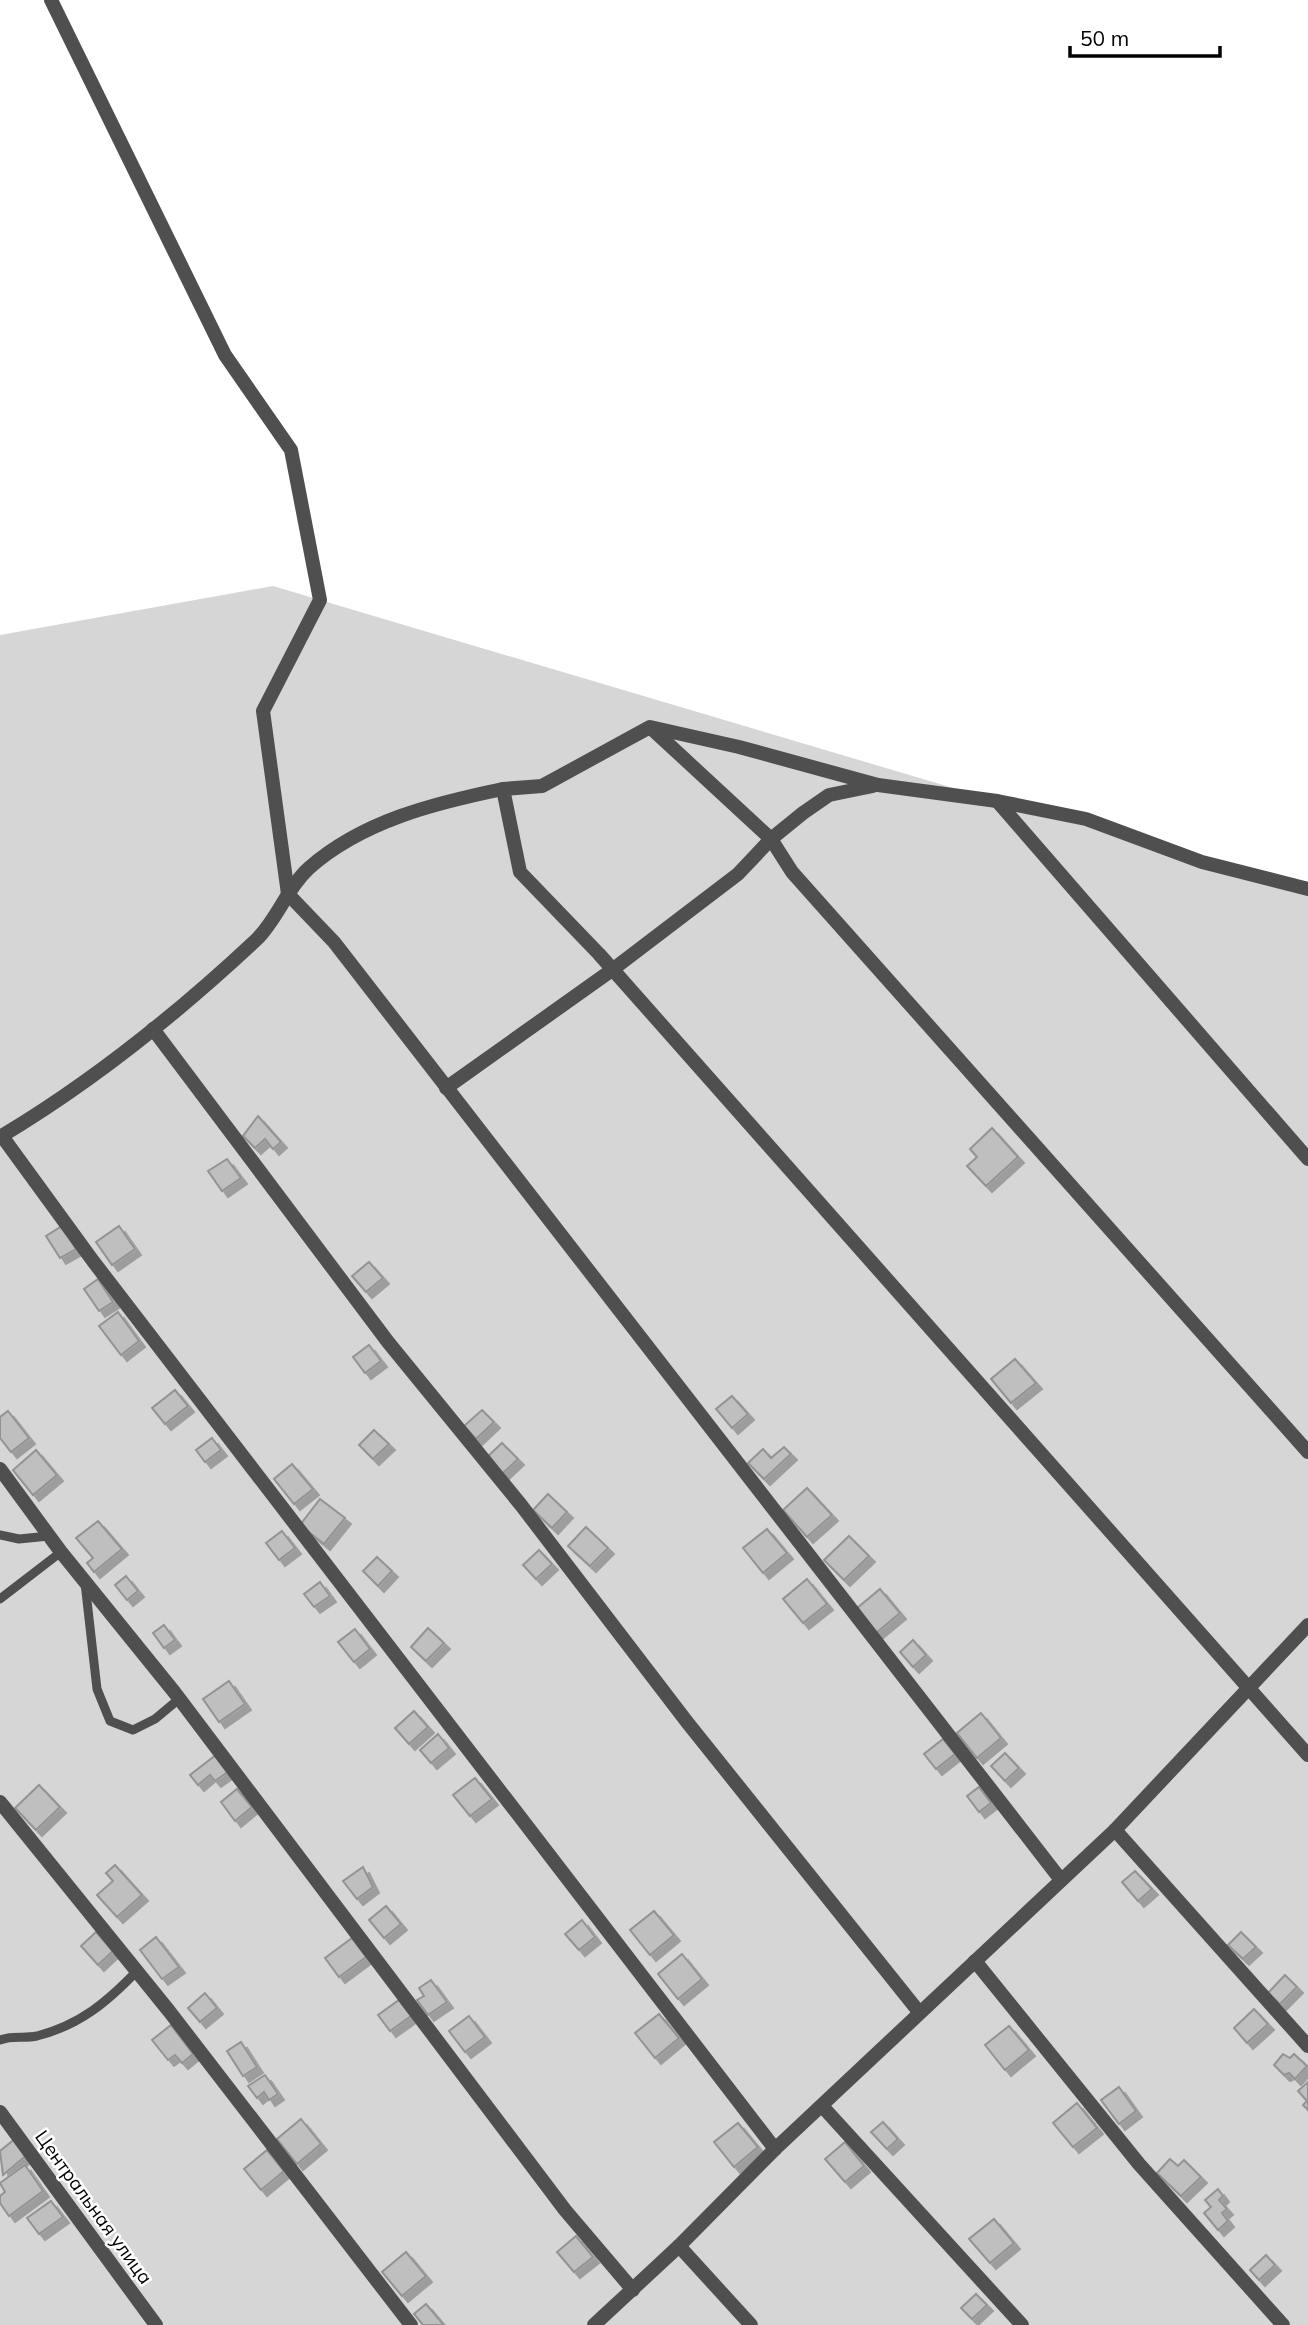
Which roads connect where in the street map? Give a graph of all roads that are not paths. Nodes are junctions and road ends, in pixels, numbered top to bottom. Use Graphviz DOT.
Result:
graph roads {
  1 [pos="51,0"];
  2 [pos="650,727"];
  3 [pos="877,785"];
  4 [pos="503,789"];
  5 [pos="997,801"];
  6 [pos="771,839"];
  7 [pos="1308,889"];
  8 [pos="288,894"];
  9 [pos="612,970"];
  10 [pos="153,1029"];
  11 [pos="446,1088"];
  12 [pos="1,1136"];
  13 [pos="1308,1159"];
  14 [pos="1308,1452"];
  15 [pos="0,1469"];
  16 [pos="0,1535"];
  17 [pos="49,1536"];
  18 [pos="61,1552"];
  19 [pos="85,1581"];
  20 [pos="0,1599"];
  21 [pos="1308,1625"];
  22 [pos="1248,1689"];
  23 [pos="179,1699"];
  24 [pos="1308,1755"];
  25 [pos="1,1804"];
  26 [pos="1115,1830"];
  27 [pos="1061,1880"];
  28 [pos="975,1961"];
  29 [pos="137,1971"];
  30 [pos="919,2012"];
  31 [pos="0,2040"];
  32 [pos="1308,2046"];
  33 [pos="822,2106"];
  34 [pos="0,2112"];
  35 [pos="775,2149"];
  36 [pos="679,2246"];
  37 [pos="633,2290"];
  38 [pos="156,2325"];
  39 [pos="411,2325"];
  40 [pos="594,2325"];
  41 [pos="751,2325"];
  42 [pos="1022,2325"];
  43 [pos="1283,2325"];
  1 -- 8 [label="street"];
  2 -- 3 [label="street"];
  2 -- 4 [label="street"];
  2 -- 6 [label="street"];
  3 -- 5 [label="street"];
  3 -- 6 [label="street"];
  4 -- 8 [label="street"];
  4 -- 9 [label="street"];
  5 -- 7 [label="street"];
  5 -- 13 [label="street"];
  6 -- 9 [label="street"];
  6 -- 14 [label="street"];
  8 -- 10 [label="street"];
  8 -- 11 [label="street"];
  9 -- 11 [label="street"];
  9 -- 22 [label="street"];
  10 -- 12 [label="street"];
  10 -- 30 [label="street"];
  11 -- 27 [label="street"];
  12 -- 35 [label="street"];
  15 -- 17 [label="street"];
  16 -- 17 [label="lane"];
  17 -- 18 [label="street"];
  18 -- 19 [label="street"];
  18 -- 20 [label="lane"];
  19 -- 23 [label="street"];
  19 -- 23 [label="lane"];
  21 -- 22 [label="street"];
  22 -- 24 [label="street"];
  22 -- 26 [label="street"];
  23 -- 37 [label="street"];
  25 -- 29 [label="street"];
  26 -- 27 [label="street"];
  26 -- 32 [label="street"];
  27 -- 28 [label="street"];
  28 -- 30 [label="street"];
  28 -- 43 [label="street"];
  29 -- 31 [label="lane"];
  29 -- 39 [label="street"];
  30 -- 33 [label="street"];
  33 -- 35 [label="street"];
  33 -- 42 [label="street"];
  34 -- 38 [label="street, Центральная улица"];
  35 -- 36 [label="street"];
  36 -- 37 [label="street"];
  36 -- 41 [label="street"];
  37 -- 40 [label="street"];
}
